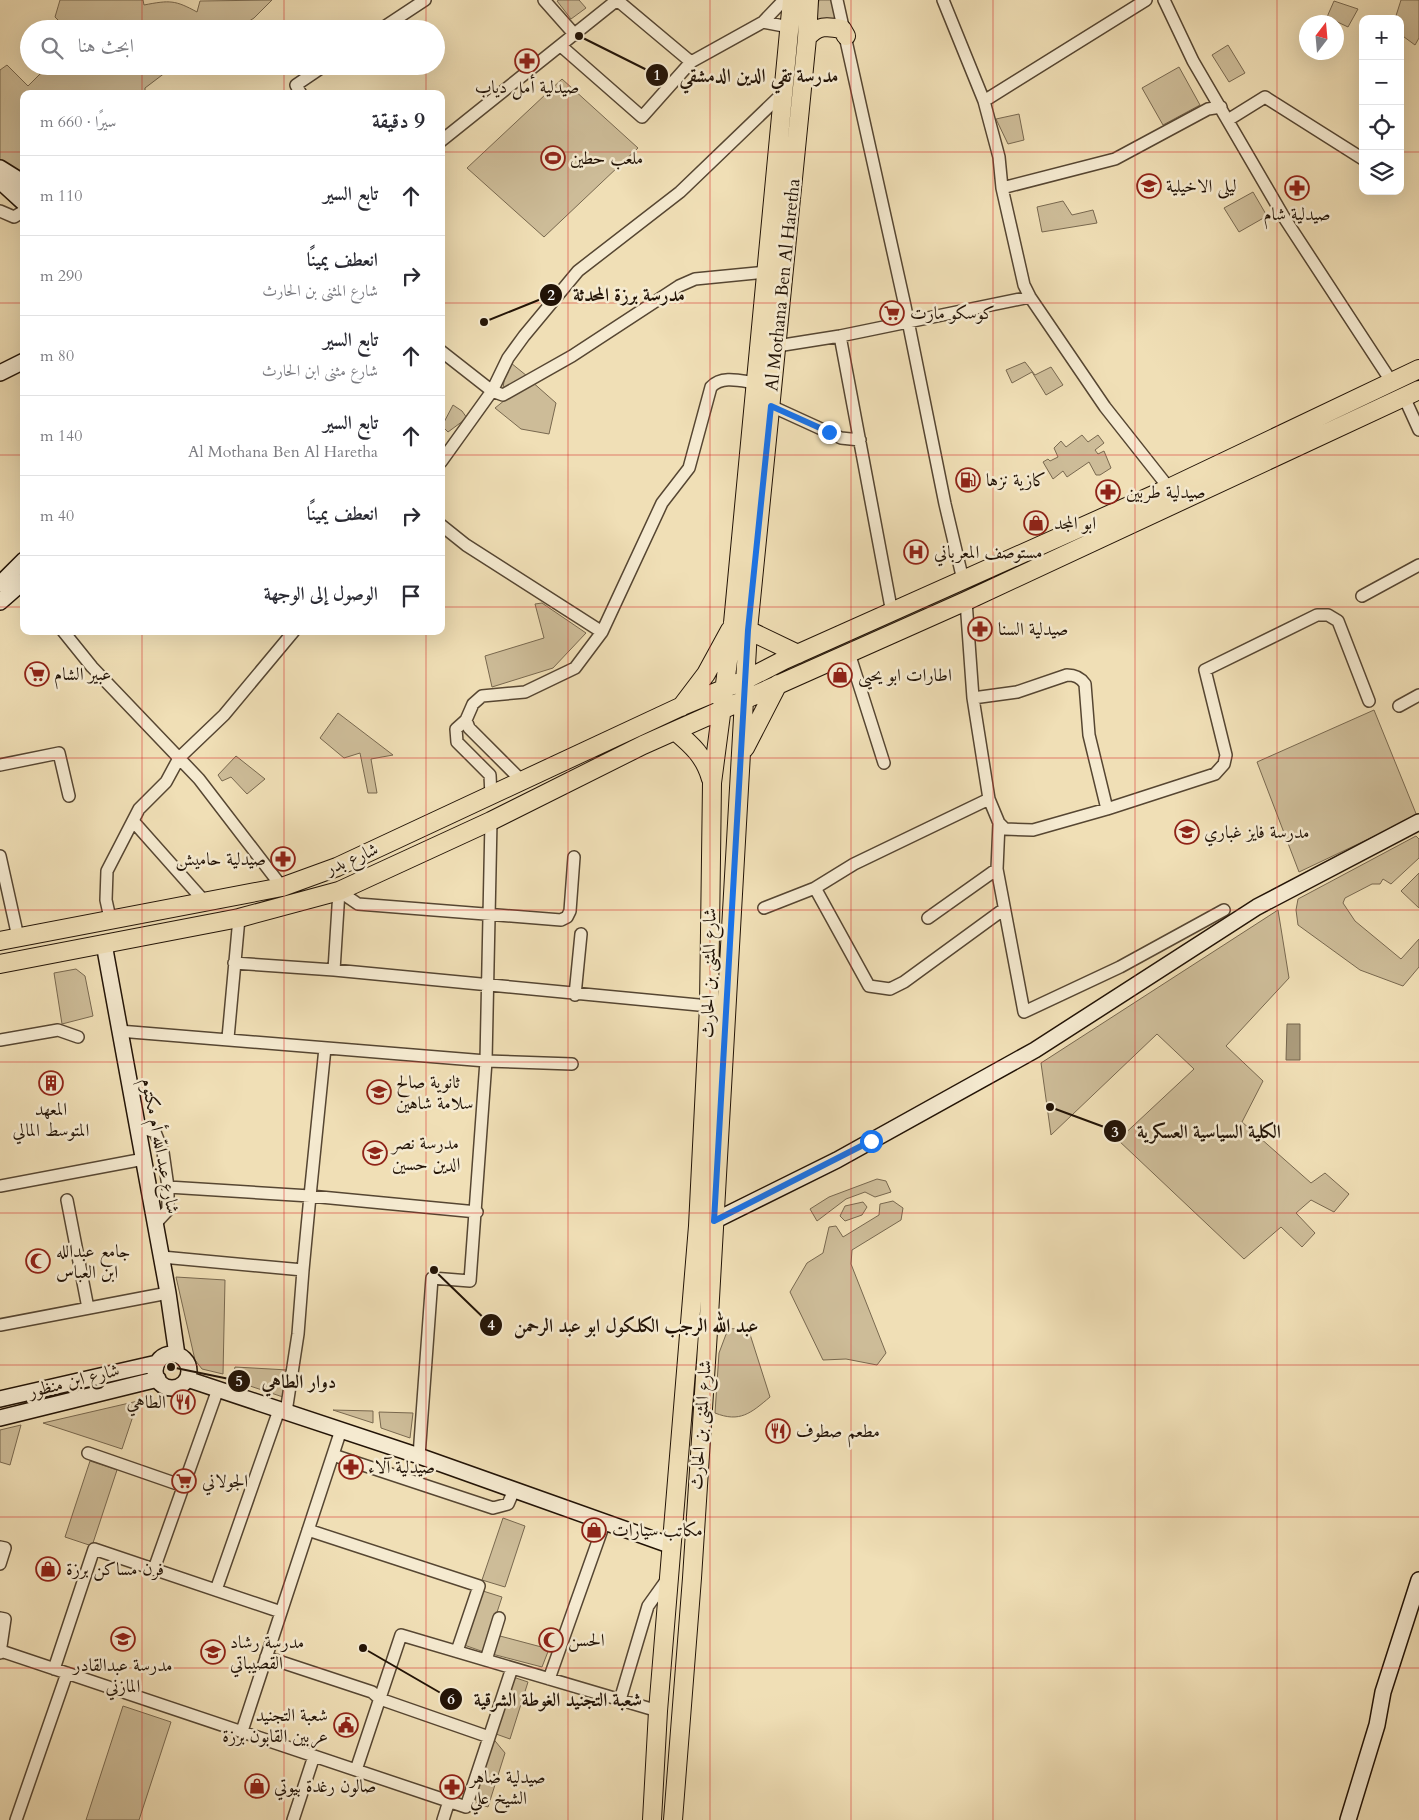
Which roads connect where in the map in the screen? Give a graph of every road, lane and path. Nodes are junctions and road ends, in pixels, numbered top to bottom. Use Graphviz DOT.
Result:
graph roads {
  1 [pos="425,0"];
  2 [pos="544,0"];
  3 [pos="617,0"];
  4 [pos="784,0"];
  5 [pos="792,0"];
  6 [pos="808,0"];
  7 [pos="837,0"];
  8 [pos="943,0"];
  9 [pos="1146,0"];
  10 [pos="1164,0"];
  11 [pos="395,20"];
  12 [pos="763,22"];
  13 [pos="789,27"];
  14 [pos="575,35"];
  15 [pos="846,36"];
  16 [pos="807,38"];
  17 [pos="561,46"];
  18 [pos="691,62"];
  19 [pos="311,75"];
  20 [pos="299,90"];
  21 [pos="783,92"];
  22 [pos="984,101"];
  23 [pos="1221,107"];
  24 [pos="1228,120"];
  25 [pos="445,138"];
  26 [pos="1359,156"];
  27 [pos="0,168"];
  28 [pos="20,180"];
  29 [pos="0,182"];
  30 [pos="1002,188"];
  31 [pos="20,201"];
  32 [pos="20,208"];
  33 [pos="0,211"];
  34 [pos="766,272"];
  35 [pos="1030,298"];
  36 [pos="909,322"];
  37 [pos="840,336"];
  38 [pos="777,346"];
  39 [pos="445,354"];
  40 [pos="20,363"];
  41 [pos="1419,369"];
  42 [pos="0,373"];
  43 [pos="756,382"];
  44 [pos="1391,382"];
  45 [pos="492,391"];
  46 [pos="1412,394"];
  47 [pos="771,406"];
  48 [pos="1321,416"];
  49 [pos="1419,430"];
  50 [pos="1329,433"];
  51 [pos="860,440"];
  52 [pos="445,456"];
  53 [pos="1169,488"];
  54 [pos="445,528"];
  55 [pos="20,564"];
  56 [pos="1419,565"];
  57 [pos="964,580"];
  58 [pos="0,584"];
  59 [pos="20,585"];
  60 [pos="1362,596"];
  61 [pos="966,601"];
  62 [pos="0,602"];
  63 [pos="892,612"];
  64 [pos="741,626"];
  65 [pos="602,632"];
  66 [pos="66,635"];
  67 [pos="291,635"];
  68 [pos="849,653"];
  69 [pos="798,654"];
  70 [pos="745,680"];
  71 [pos="778,684"];
  72 [pos="725,689"];
  73 [pos="1419,695"];
  74 [pos="973,698"];
  75 [pos="745,700"];
  76 [pos="1369,701"];
  77 [pos="1399,706"];
  78 [pos="680,707"];
  79 [pos="721,710"];
  80 [pos="466,720"];
  81 [pos="637,729"];
  82 [pos="675,731"];
  83 [pos="643,745"];
  84 [pos="179,758"];
  85 [pos="740,760"];
  86 [pos="884,763"];
  87 [pos="0,765"];
  88 [pos="522,781"];
  89 [pos="712,783"];
  90 [pos="69,796"];
  91 [pos="491,796"];
  92 [pos="989,799"];
  93 [pos="1107,810"];
  94 [pos="133,821"];
  95 [pos="491,821"];
  96 [pos="1419,822"];
  97 [pos="999,823"];
  98 [pos="0,856"];
  99 [pos="574,857"];
  100 [pos="997,869"];
  101 [pos="282,887"];
  102 [pos="816,888"];
  103 [pos="339,891"];
  104 [pos="204,901"];
  105 [pos="764,908"];
  106 [pos="1004,909"];
  107 [pos="1224,910"];
  108 [pos="488,914"];
  109 [pos="110,918"];
  110 [pos="238,918"];
  111 [pos="928,918"];
  112 [pos="580,934"];
  113 [pos="18,937"];
  114 [pos="0,941"];
  115 [pos="104,944"];
  116 [pos="234,963"];
  117 [pos="0,964"];
  118 [pos="334,970"];
  119 [pos="488,985"];
  120 [pos="575,995"];
  121 [pos="709,1006"];
  122 [pos="119,1031"];
  123 [pos="78,1037"];
  124 [pos="228,1038"];
  125 [pos="0,1040"];
  126 [pos="324,1048"];
  127 [pos="486,1061"];
  128 [pos="572,1064"];
  129 [pos="137,1126"];
  130 [pos="144,1159"];
  131 [pos="0,1186"];
  132 [pos="168,1187"];
  133 [pos="310,1196"];
  134 [pos="68,1200"];
  135 [pos="476,1212"];
  136 [pos="714,1221"];
  137 [pos="156,1223"];
  138 [pos="162,1257"];
  139 [pos="303,1270"];
  140 [pos="168,1293"];
  141 [pos="88,1308"];
  142 [pos="0,1325"];
  143 [pos="176,1354"];
  144 [pos="157,1363"];
  145 [pos="158,1379"];
  146 [pos="187,1379"];
  147 [pos="218,1389"];
  148 [pos="0,1399"];
  149 [pos="282,1411"];
  150 [pos="0,1418"];
  151 [pos="341,1430"];
  152 [pos="88,1452"];
  153 [pos="333,1455"];
  154 [pos="419,1456"];
  155 [pos="183,1486"];
  156 [pos="514,1490"];
  157 [pos="604,1524"];
  158 [pos="308,1530"];
  159 [pos="0,1546"];
  160 [pos="672,1546"];
  161 [pos="0,1564"];
  162 [pos="154,1569"];
  163 [pos="669,1577"];
  164 [pos="1419,1580"];
  165 [pos="216,1590"];
  166 [pos="281,1612"];
  167 [pos="1419,1612"];
  168 [pos="500,1618"];
  169 [pos="2,1619"];
  170 [pos="457,1651"];
  171 [pos="0,1652"];
  172 [pos="266,1657"];
  173 [pos="486,1660"];
  174 [pos="54,1668"];
  175 [pos="512,1668"];
  176 [pos="67,1673"];
  177 [pos="549,1679"];
  178 [pos="380,1699"];
  179 [pos="620,1700"];
  180 [pos="658,1711"];
  181 [pos="1377,1725"];
  182 [pos="242,1732"];
  183 [pos="488,1737"];
  184 [pos="314,1756"];
  185 [pos="356,1770"];
  186 [pos="449,1801"];
  187 [pos="16,1820"];
  188 [pos="293,1820"];
  189 [pos="443,1820"];
  190 [pos="652,1820"];
  191 [pos="672,1820"];
  192 [pos="1348,1820"];
  1 -- 11 [label="street"];
  2 -- 14 [label="street"];
  3 -- 14 [label="street"];
  3 -- 18 [label="street"];
  4 -- 12 [label="street"];
  5 -- 13 [label="main road"];
  6 -- 16 [label="main road, Al Mothana Ben Al Haretha"];
  7 -- 15 [label="street"];
  8 -- 22 [label="street"];
  9 -- 22 [label="street"];
  10 -- 23 [label="street"];
  12 -- 13 [label="street"];
  12 -- 18 [label="street"];
  13 -- 21 [label="main road"];
  14 -- 17 [label="street"];
  15 -- 16 [label="main road"];
  15 -- 36 [label="street"];
  16 -- 38 [label="main road, Al Mothana Ben Al Haretha"];
  17 -- 18 [label="street"];
  17 -- 25 [label="street"];
  19 -- 20 [label="street"];
  21 -- 34 [label="main road"];
  21 -- 45 [label="street"];
  22 -- 30 [label="street"];
  23 -- 24 [label="street"];
  23 -- 30 [label="street"];
  24 -- 26 [label="street"];
  24 -- 44 [label="street"];
  27 -- 28 [label="main road"];
  29 -- 31 [label="main road"];
  30 -- 35 [label="street"];
  32 -- 33 [label="street"];
  34 -- 43 [label="main road"];
  34 -- 45 [label="street"];
  35 -- 36 [label="street"];
  35 -- 53 [label="street"];
  36 -- 37 [label="street"];
  36 -- 57 [label="street"];
  37 -- 38 [label="street"];
  37 -- 51 [label="street"];
  38 -- 47 [label="main road, Al Mothana Ben Al Haretha"];
  39 -- 45 [label="street"];
  40 -- 42 [label="main road"];
  41 -- 44 [label="main road, شارع بدر"];
  43 -- 64 [label="main road"];
  43 -- 65 [label="street"];
  44 -- 48 [label="main road, شارع بدر"];
  45 -- 52 [label="street"];
  46 -- 49 [label="street"];
  46 -- 50 [label="main road, شارع بدر"];
  47 -- 51 [label="street"];
  47 -- 64 [label="main road, Al Mothana Ben Al Haretha"];
  48 -- 50 [label="main road"];
  48 -- 53 [label="main road, شارع بدر"];
  50 -- 61 [label="main road, شارع بدر"];
  51 -- 63 [label="street"];
  53 -- 57 [label="main road, شارع بدر"];
  54 -- 65 [label="street"];
  55 -- 58 [label="main road"];
  56 -- 60 [label="street"];
  57 -- 61 [label="main road"];
  57 -- 63 [label="main road, شارع بدر"];
  59 -- 62 [label="main road"];
  61 -- 68 [label="main road, شارع بدر"];
  61 -- 74 [label="street"];
  63 -- 69 [label="main road, شارع بدر"];
  64 -- 69 [label="main road"];
  64 -- 70 [label="main road, شارع المثنى بن الحارث"];
  64 -- 72 [label="main road"];
  64 -- 78 [label="main road"];
  65 -- 80 [label="street"];
  66 -- 84 [label="street"];
  67 -- 84 [label="street"];
  68 -- 71 [label="main road, شارع بدر"];
  68 -- 86 [label="street"];
  69 -- 70 [label="main road, شارع بدر"];
  70 -- 72 [label="main road, شارع بدر"];
  70 -- 75 [label="main road, شارع المثنى بن الحارث"];
  71 -- 75 [label="main road, شارع بدر"];
  71 -- 85 [label="main road"];
  72 -- 78 [label="main road, شارع بدر"];
  72 -- 79 [label="main road"];
  73 -- 77 [label="street"];
  74 -- 92 [label="street"];
  74 -- 93 [label="street"];
  75 -- 79 [label="main road, شارع بدر"];
  75 -- 85 [label="main road, شارع المثنى بن الحارث"];
  76 -- 93 [label="street"];
  78 -- 81 [label="main road, شارع بدر"];
  79 -- 82 [label="main road, شارع بدر"];
  79 -- 89 [label="main road"];
  80 -- 88 [label="street"];
  80 -- 91 [label="street"];
  81 -- 83 [label="main road"];
  81 -- 88 [label="main road, شارع بدر"];
  82 -- 83 [label="main road, شارع بدر"];
  82 -- 89 [label="main road"];
  83 -- 95 [label="main road, شارع بدر"];
  84 -- 94 [label="street"];
  84 -- 101 [label="street"];
  85 -- 136 [label="main road, شارع المثنى بن الحارث"];
  87 -- 90 [label="street"];
  88 -- 91 [label="main road, شارع بدر"];
  89 -- 121 [label="main road, شارع المثنى بن الحارث"];
  91 -- 101 [label="main road, شارع بدر"];
  92 -- 97 [label="street"];
  92 -- 102 [label="street"];
  93 -- 97 [label="street"];
  94 -- 104 [label="street"];
  94 -- 109 [label="street"];
  95 -- 103 [label="main road, شارع بدر"];
  95 -- 108 [label="street"];
  96 -- 136 [label="main road"];
  97 -- 100 [label="street"];
  98 -- 113 [label="street"];
  99 -- 108 [label="street"];
  100 -- 106 [label="street"];
  100 -- 111 [label="street"];
  101 -- 104 [label="main road, شارع بدر"];
  102 -- 105 [label="street"];
  102 -- 106 [label="street"];
  103 -- 108 [label="street"];
  103 -- 110 [label="main road, شارع بدر"];
  103 -- 118 [label="street"];
  104 -- 109 [label="main road, شارع بدر"];
  106 -- 107 [label="street"];
  108 -- 119 [label="street"];
  109 -- 113 [label="main road, شارع بدر"];
  110 -- 115 [label="main road, شارع بدر"];
  110 -- 116 [label="street"];
  112 -- 120 [label="street"];
  113 -- 114 [label="main road, شارع بدر"];
  115 -- 117 [label="main road, شارع بدر"];
  115 -- 122 [label="main road, شارع عبد اللّه أم مكتوم"];
  116 -- 118 [label="street"];
  116 -- 124 [label="street"];
  118 -- 119 [label="street"];
  119 -- 120 [label="street"];
  119 -- 127 [label="street"];
  120 -- 121 [label="street"];
  121 -- 160 [label="main road, شارع المثنى بن الحارث"];
  122 -- 124 [label="street"];
  122 -- 129 [label="main road, شارع عبد اللّه أم مكتوم"];
  123 -- 125 [label="street"];
  124 -- 126 [label="street"];
  126 -- 127 [label="street"];
  126 -- 133 [label="street"];
  127 -- 128 [label="street"];
  127 -- 135 [label="street"];
  129 -- 130 [label="main road, شارع عبد اللّه أم مكتوم"];
  129 -- 132 [label="street"];
  130 -- 131 [label="street"];
  130 -- 137 [label="main road, شارع عبد اللّه أم مكتوم"];
  132 -- 133 [label="street"];
  132 -- 137 [label="street"];
  133 -- 135 [label="street"];
  133 -- 139 [label="street"];
  134 -- 141 [label="street"];
  135 -- 154 [label="street"];
  136 -- 191 [label="main road, شارع المثنى بن الحارث"];
  137 -- 138 [label="main road, شارع عبد اللّه أم مكتوم"];
  138 -- 139 [label="street"];
  138 -- 140 [label="main road, شارع عبد اللّه أم مكتوم"];
  139 -- 149 [label="street"];
  140 -- 141 [label="street"];
  140 -- 143 [label="main road, شارع عبد اللّه أم مكتوم"];
  141 -- 142 [label="street"];
  143 -- 144 [label="main road"];
  143 -- 146 [label="main road"];
  144 -- 145 [label="main road"];
  144 -- 148 [label="main road, شارع ابن منظور"];
  145 -- 146 [label="main road"];
  145 -- 150 [label="main road, شارع ابن منظور"];
  146 -- 147 [label="main road"];
  147 -- 149 [label="main road"];
  147 -- 155 [label="street"];
  149 -- 151 [label="main road"];
  149 -- 165 [label="street"];
  151 -- 153 [label="street"];
  151 -- 154 [label="main road"];
  152 -- 155 [label="street"];
  153 -- 156 [label="street"];
  153 -- 158 [label="street"];
  154 -- 156 [label="main road"];
  155 -- 162 [label="street"];
  156 -- 157 [label="main road"];
  157 -- 160 [label="main road"];
  157 -- 177 [label="street"];
  158 -- 166 [label="street"];
  158 -- 170 [label="street"];
  159 -- 161 [label="street"];
  160 -- 163 [label="main road, شارع المثنى بن الحارث"];
  162 -- 165 [label="street"];
  162 -- 174 [label="street"];
  163 -- 179 [label="street"];
  163 -- 180 [label="main road, شارع المثنى بن الحارث"];
  164 -- 181 [label="main road"];
  165 -- 166 [label="street"];
  166 -- 172 [label="street"];
  167 -- 181 [label="main road"];
  168 -- 173 [label="street"];
  169 -- 171 [label="street"];
  170 -- 173 [label="street"];
  170 -- 178 [label="street"];
  171 -- 174 [label="street"];
  172 -- 178 [label="street"];
  172 -- 182 [label="street"];
  173 -- 175 [label="street"];
  174 -- 176 [label="street"];
  175 -- 177 [label="street"];
  175 -- 183 [label="street"];
  176 -- 182 [label="street"];
  176 -- 187 [label="street"];
  177 -- 179 [label="street"];
  178 -- 183 [label="street"];
  178 -- 185 [label="street"];
  179 -- 180 [label="street"];
  180 -- 190 [label="main road, شارع المثنى بن الحارث"];
  181 -- 192 [label="main road"];
  182 -- 184 [label="street"];
  183 -- 186 [label="street"];
  184 -- 185 [label="street"];
  184 -- 188 [label="street"];
  185 -- 186 [label="street"];
  186 -- 189 [label="street"];
}
